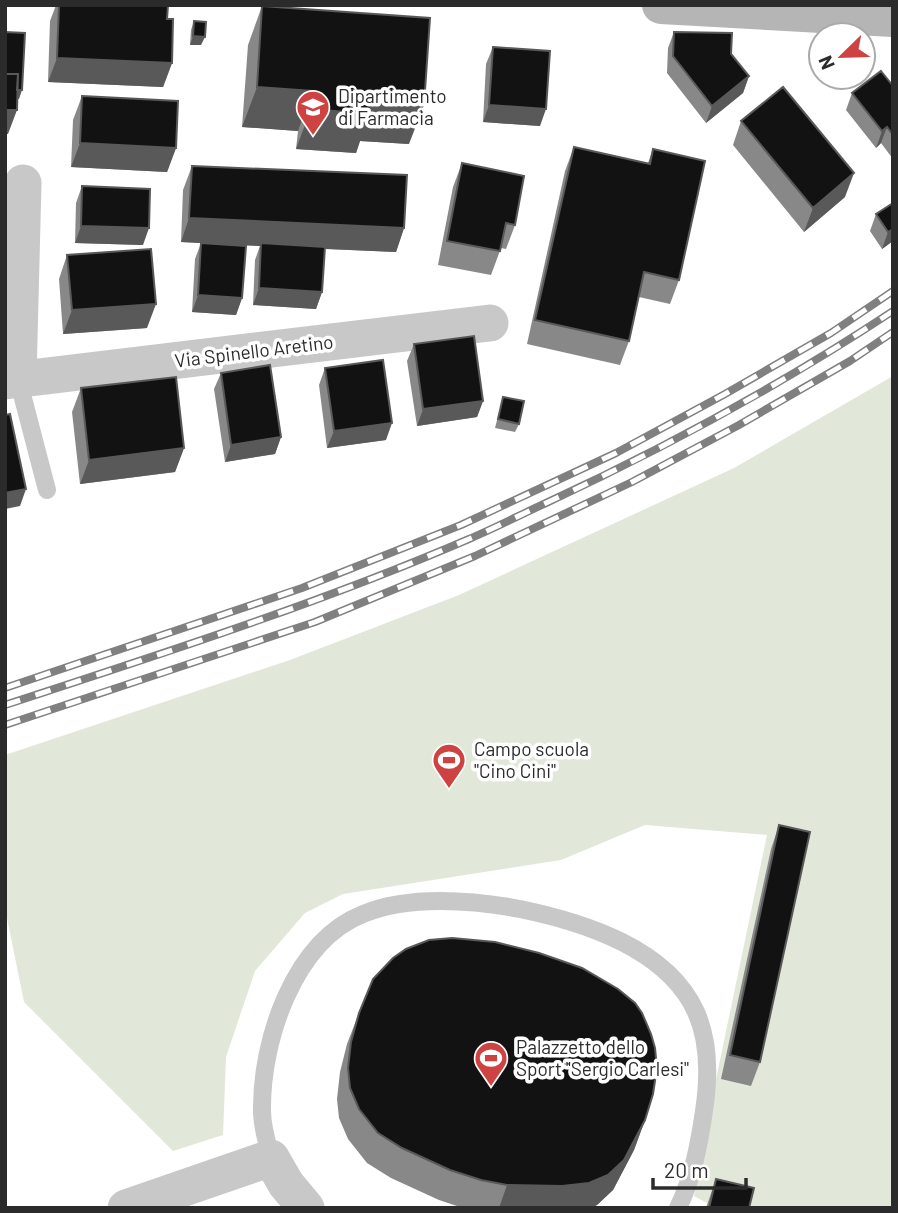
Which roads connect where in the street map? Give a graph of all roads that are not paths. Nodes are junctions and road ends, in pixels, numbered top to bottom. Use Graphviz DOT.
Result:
graph roads {
  1 [pos="661,5"];
  2 [pos="866,13"];
  3 [pos="23,183"];
  4 [pos="490,323"];
  5 [pos="12,380"];
  6 [pos="47,490"];
  7 [pos="271,1158"];
  8 [pos="126,1208"];
  9 [pos="306,1208"];
  10 [pos="678,1208"];
  1 -- 2 [label="main road"];
  3 -- 5 [label="street"];
  4 -- 5 [label="street, Via Spinello Aretino"];
  5 -- 6 [label="lane"];
  7 -- 8 [label="street"];
  7 -- 9 [label="street"];
  7 -- 10 [label="lane"];
}
